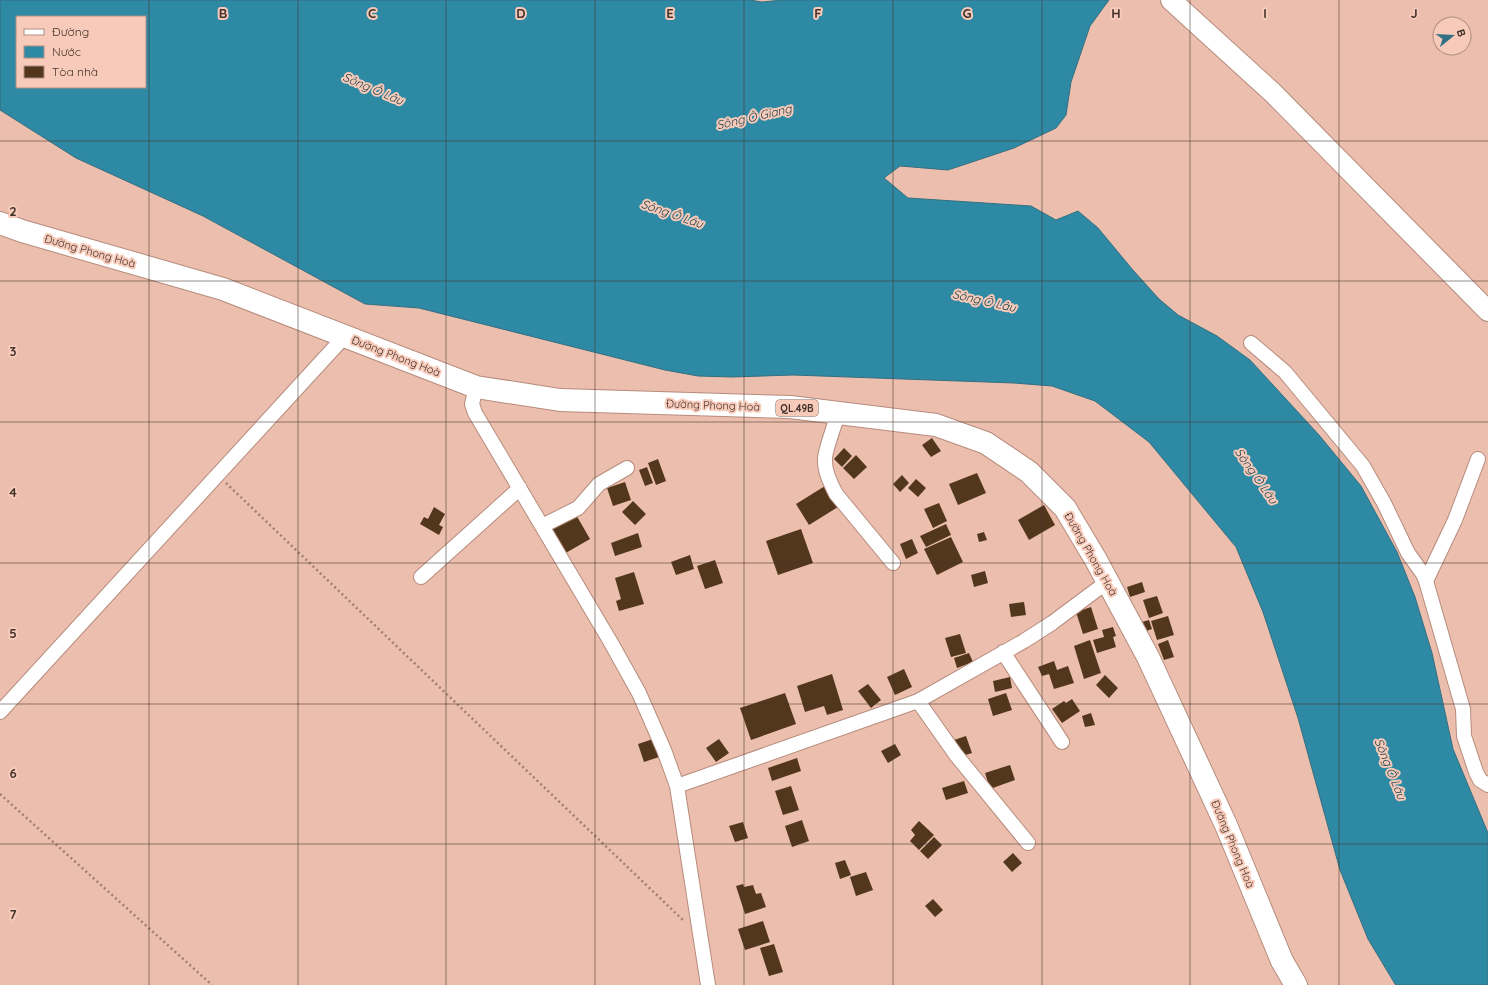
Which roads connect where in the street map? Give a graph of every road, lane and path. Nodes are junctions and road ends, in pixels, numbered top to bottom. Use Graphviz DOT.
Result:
graph roads {
  1 [pos="1170,0"];
  2 [pos="0,223"];
  3 [pos="1488,311"];
  4 [pos="345,336"];
  5 [pos="1251,343"];
  6 [pos="476,387"];
  7 [pos="838,413"];
  8 [pos="1478,459"];
  9 [pos="627,468"];
  10 [pos="217,475"];
  11 [pos="520,488"];
  12 [pos="542,526"];
  13 [pos="893,563"];
  14 [pos="420,576"];
  15 [pos="1426,581"];
  16 [pos="1107,582"];
  17 [pos="1003,652"];
  18 [pos="918,701"];
  19 [pos="0,712"];
  20 [pos="1062,742"];
  21 [pos="1488,785"];
  22 [pos="677,786"];
  23 [pos="0,794"];
  24 [pos="1028,843"];
  25 [pos="689,927"];
  26 [pos="212,985"];
  27 [pos="708,985"];
  28 [pos="1296,985"];
  1 -- 3 [label="street"];
  2 -- 4 [label="main road, Đường Phong Hoà / QL.49B"];
  4 -- 6 [label="main road, Đường Phong Hoà / QL.49B"];
  4 -- 10 [label="street"];
  5 -- 15 [label="street"];
  6 -- 7 [label="main road, Đường Phong Hoà / QL.49B"];
  6 -- 11 [label="street"];
  7 -- 13 [label="street"];
  7 -- 16 [label="main road, Đường Phong Hoà / QL.49B"];
  8 -- 15 [label="street"];
  9 -- 12 [label="street"];
  10 -- 19 [label="street"];
  10 -- 25 [label="path"];
  11 -- 12 [label="street"];
  11 -- 14 [label="street"];
  12 -- 22 [label="street"];
  15 -- 21 [label="street"];
  16 -- 17 [label="street"];
  16 -- 28 [label="main road, Đường Phong Hoà / QL.49B"];
  17 -- 18 [label="street"];
  17 -- 20 [label="street"];
  18 -- 22 [label="street"];
  18 -- 24 [label="street"];
  22 -- 27 [label="street"];
  23 -- 26 [label="path"];
}
